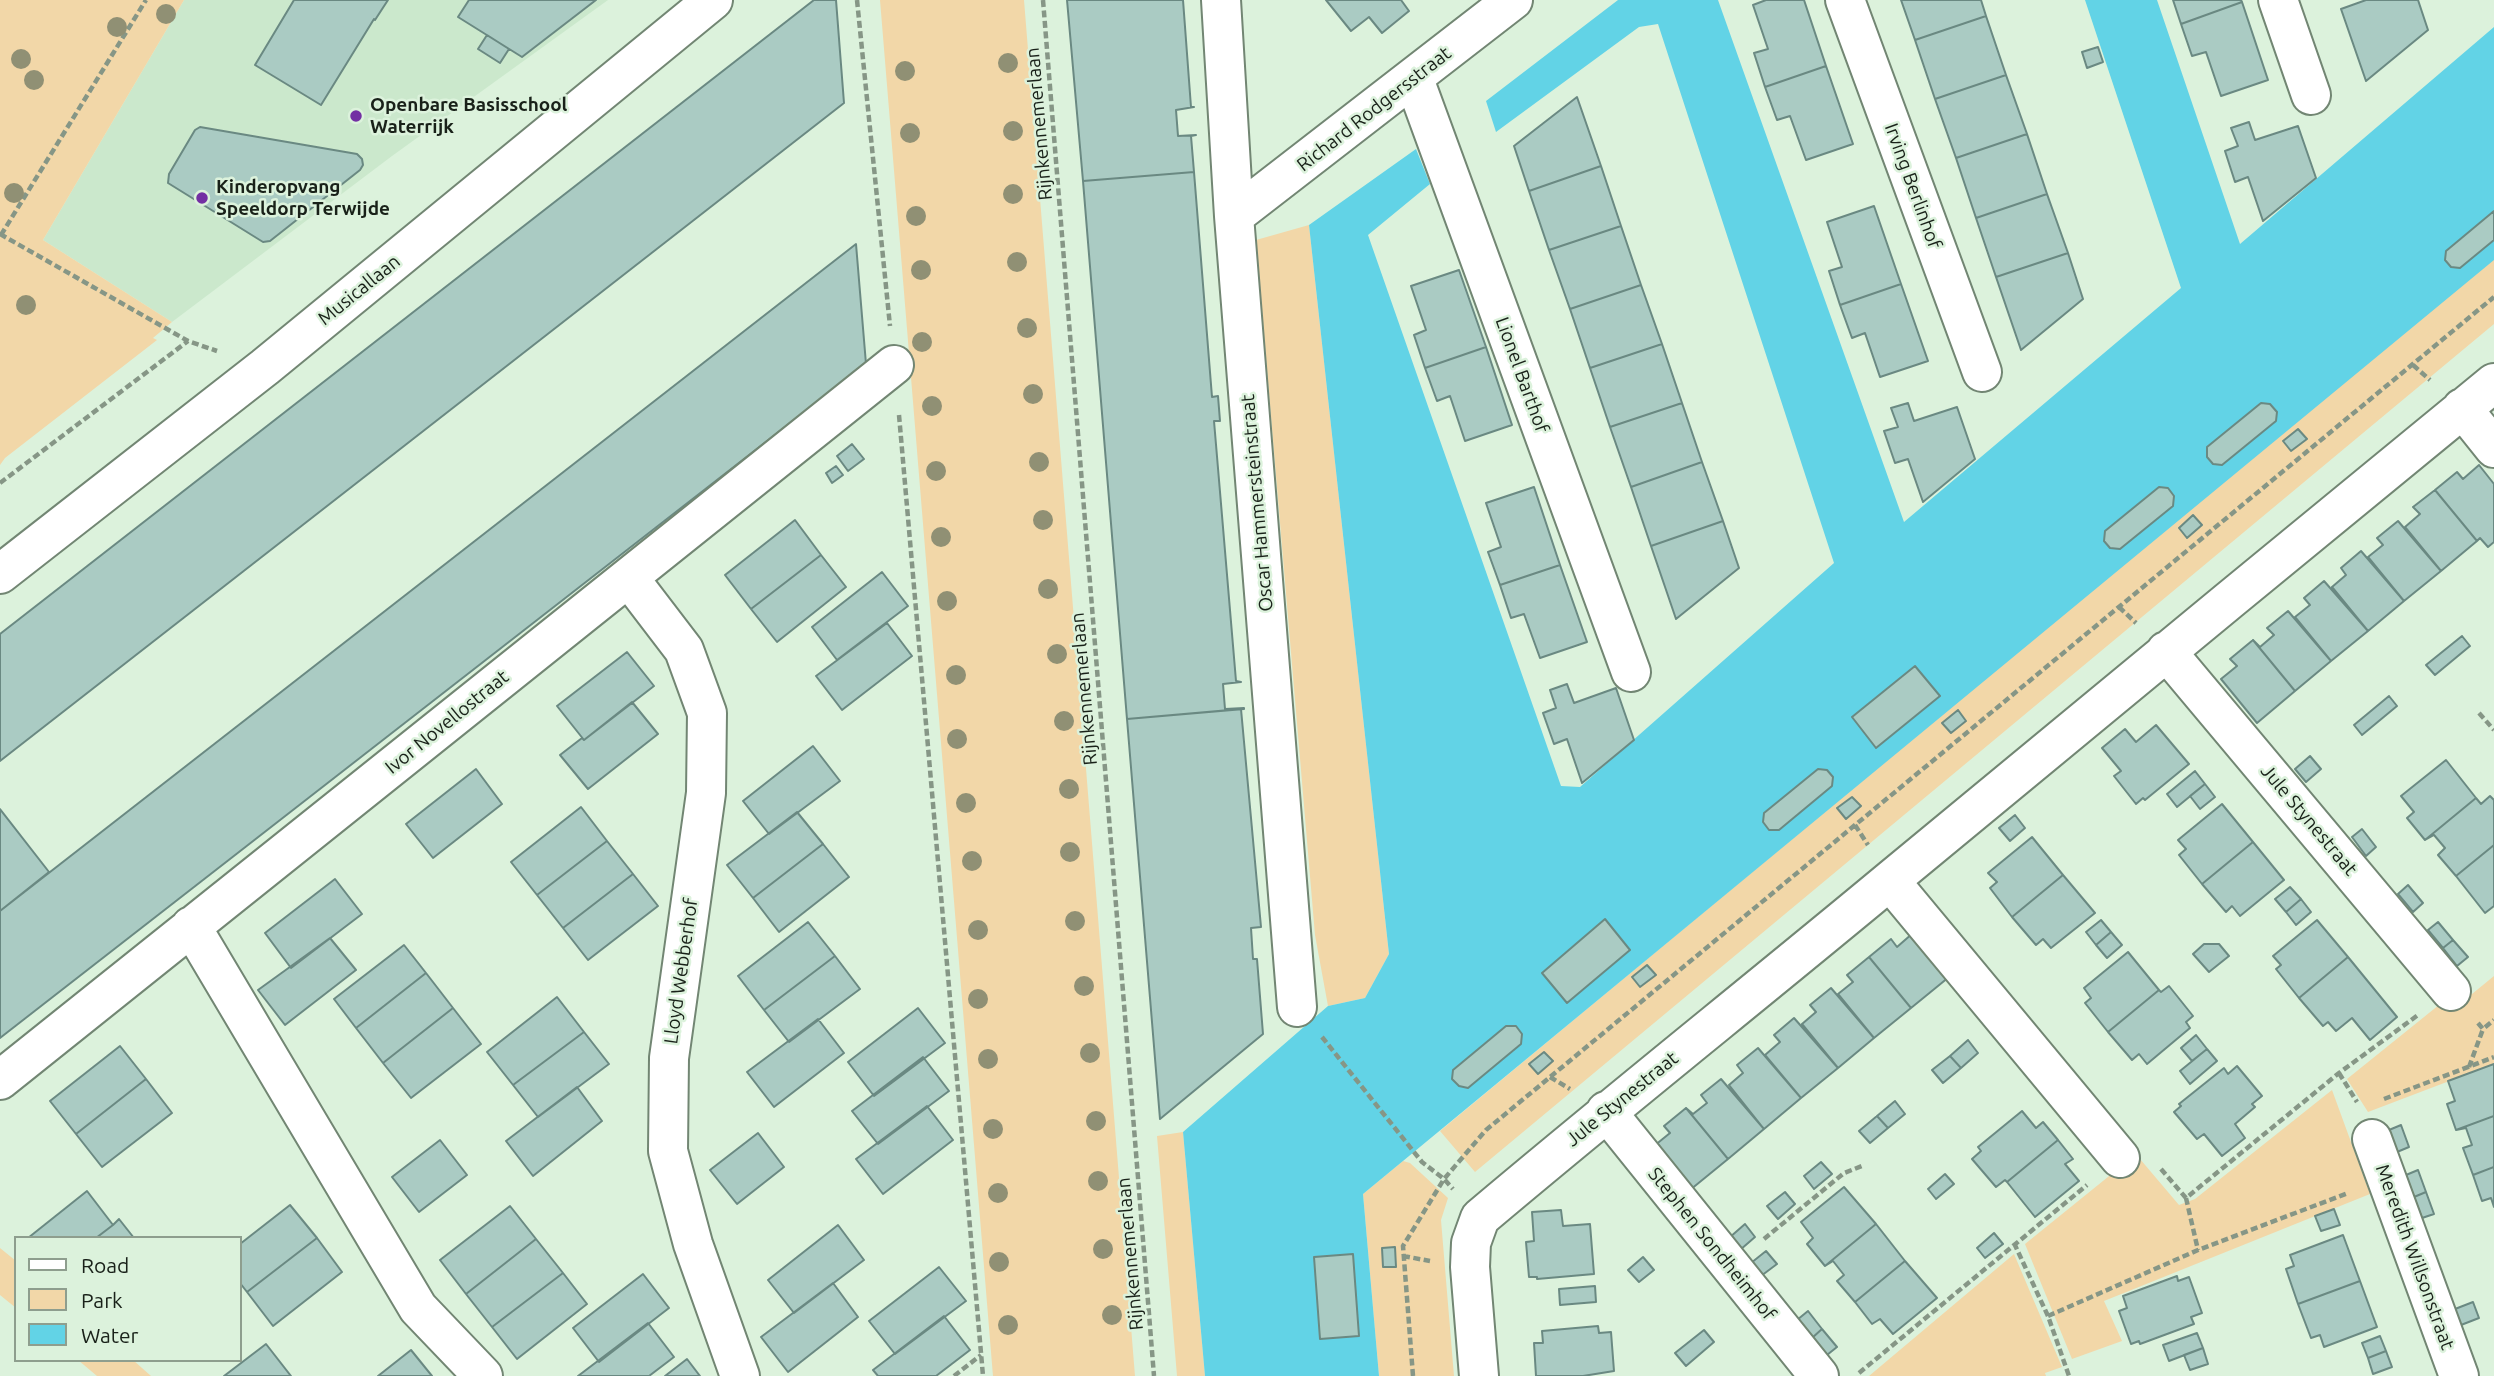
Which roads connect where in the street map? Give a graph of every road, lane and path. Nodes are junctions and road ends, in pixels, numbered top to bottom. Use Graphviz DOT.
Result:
graph roads {
  1 [pos="146,0"];
  2 [pos="713,0"];
  3 [pos="857,0"];
  4 [pos="1043,0"];
  5 [pos="1221,0"];
  6 [pos="1513,0"];
  7 [pos="1844,0"];
  8 [pos="2278,0"];
  9 [pos="1414,79"];
  10 [pos="2311,94"];
  11 [pos="1234,216"];
  12 [pos="0,235"];
  13 [pos="2494,297"];
  14 [pos="188,341"];
  15 [pos="894,365"];
  16 [pos="265,367"];
  17 [pos="1982,373"];
  18 [pos="2494,383"];
  19 [pos="2462,408"];
  20 [pos="2494,449"];
  21 [pos="0,483"];
  22 [pos="0,574"];
  23 [pos="629,578"];
  24 [pos="2166,651"];
  25 [pos="1631,672"];
  26 [pos="2479,713"];
  27 [pos="2494,730"];
  28 [pos="1890,881"];
  29 [pos="191,926"];
  30 [pos="2451,991"];
  31 [pos="1297,1007"];
  32 [pos="2494,1020"];
  33 [pos="2483,1029"];
  34 [pos="2494,1057"];
  35 [pos="2469,1067"];
  36 [pos="0,1080"];
  37 [pos="1606,1111"];
  38 [pos="2372,1121"];
  39 [pos="2120,1158"];
  40 [pos="1422,1162"];
  41 [pos="1862,1166"];
  42 [pos="2386,1179"];
  43 [pos="2186,1198"];
  44 [pos="2014,1243"];
  45 [pos="2198,1250"];
  46 [pos="1731,1266"];
  47 [pos="2048,1316"];
  48 [pos="981,1354"];
  49 [pos="483,1376"];
  50 [pos="740,1376"];
  51 [pos="954,1376"];
  52 [pos="983,1376"];
  53 [pos="1154,1376"];
  54 [pos="1413,1376"];
  55 [pos="1479,1376"];
  56 [pos="1819,1376"];
  57 [pos="1856,1376"];
  58 [pos="2069,1376"];
  59 [pos="2459,1376"];
  1 -- 12 [label="path"];
  2 -- 16 [label="street, Musicallaan"];
  3 -- 15 [label="path"];
  4 -- 53 [label="path, Rijnkennemerlaan"];
  5 -- 11 [label="street, Oscar Hammersteinstraat"];
  6 -- 9 [label="street, Richard Rodgersstraat"];
  7 -- 17 [label="street, Irving Berlinhof"];
  8 -- 10 [label="street"];
  9 -- 11 [label="street, Richard Rodgersstraat"];
  9 -- 25 [label="street, Lionel Barthof"];
  11 -- 31 [label="street, Oscar Hammersteinstraat"];
  12 -- 14 [label="path"];
  13 -- 54 [label="path"];
  14 -- 16 [label="path"];
  14 -- 21 [label="path"];
  15 -- 23 [label="street, Ivor Novellostraat"];
  15 -- 48 [label="path"];
  16 -- 22 [label="street, Musicallaan"];
  18 -- 19 [label="street, Jule Stynestraat"];
  19 -- 20 [label="street"];
  19 -- 24 [label="street, Jule Stynestraat"];
  23 -- 29 [label="street, Ivor Novellostraat"];
  23 -- 50 [label="street, Lloyd Webberhof"];
  24 -- 28 [label="street, Jule Stynestraat"];
  24 -- 30 [label="street, Jule Stynestraat"];
  26 -- 27 [label="path"];
  28 -- 37 [label="street, Jule Stynestraat"];
  28 -- 39 [label="street"];
  29 -- 36 [label="street, Ivor Novellostraat"];
  29 -- 49 [label="street"];
  30 -- 33 [label="path"];
  30 -- 43 [label="path"];
  31 -- 40 [label="path"];
  32 -- 33 [label="path"];
  33 -- 35 [label="path"];
  34 -- 35 [label="path"];
  35 -- 38 [label="path"];
  37 -- 46 [label="street, Stephen Sondheimhof"];
  37 -- 55 [label="street, Jule Stynestraat"];
  38 -- 42 [label="street, Meredith Willsonstraat"];
  39 -- 43 [label="path"];
  39 -- 44 [label="path"];
  41 -- 46 [label="path"];
  42 -- 45 [label="path"];
  42 -- 59 [label="street, Meredith Willsonstraat"];
  43 -- 45 [label="path"];
  44 -- 47 [label="path"];
  44 -- 57 [label="path"];
  45 -- 47 [label="path"];
  46 -- 56 [label="street, Stephen Sondheimhof"];
  47 -- 58 [label="path"];
  48 -- 51 [label="path"];
  48 -- 52 [label="path"];
}
